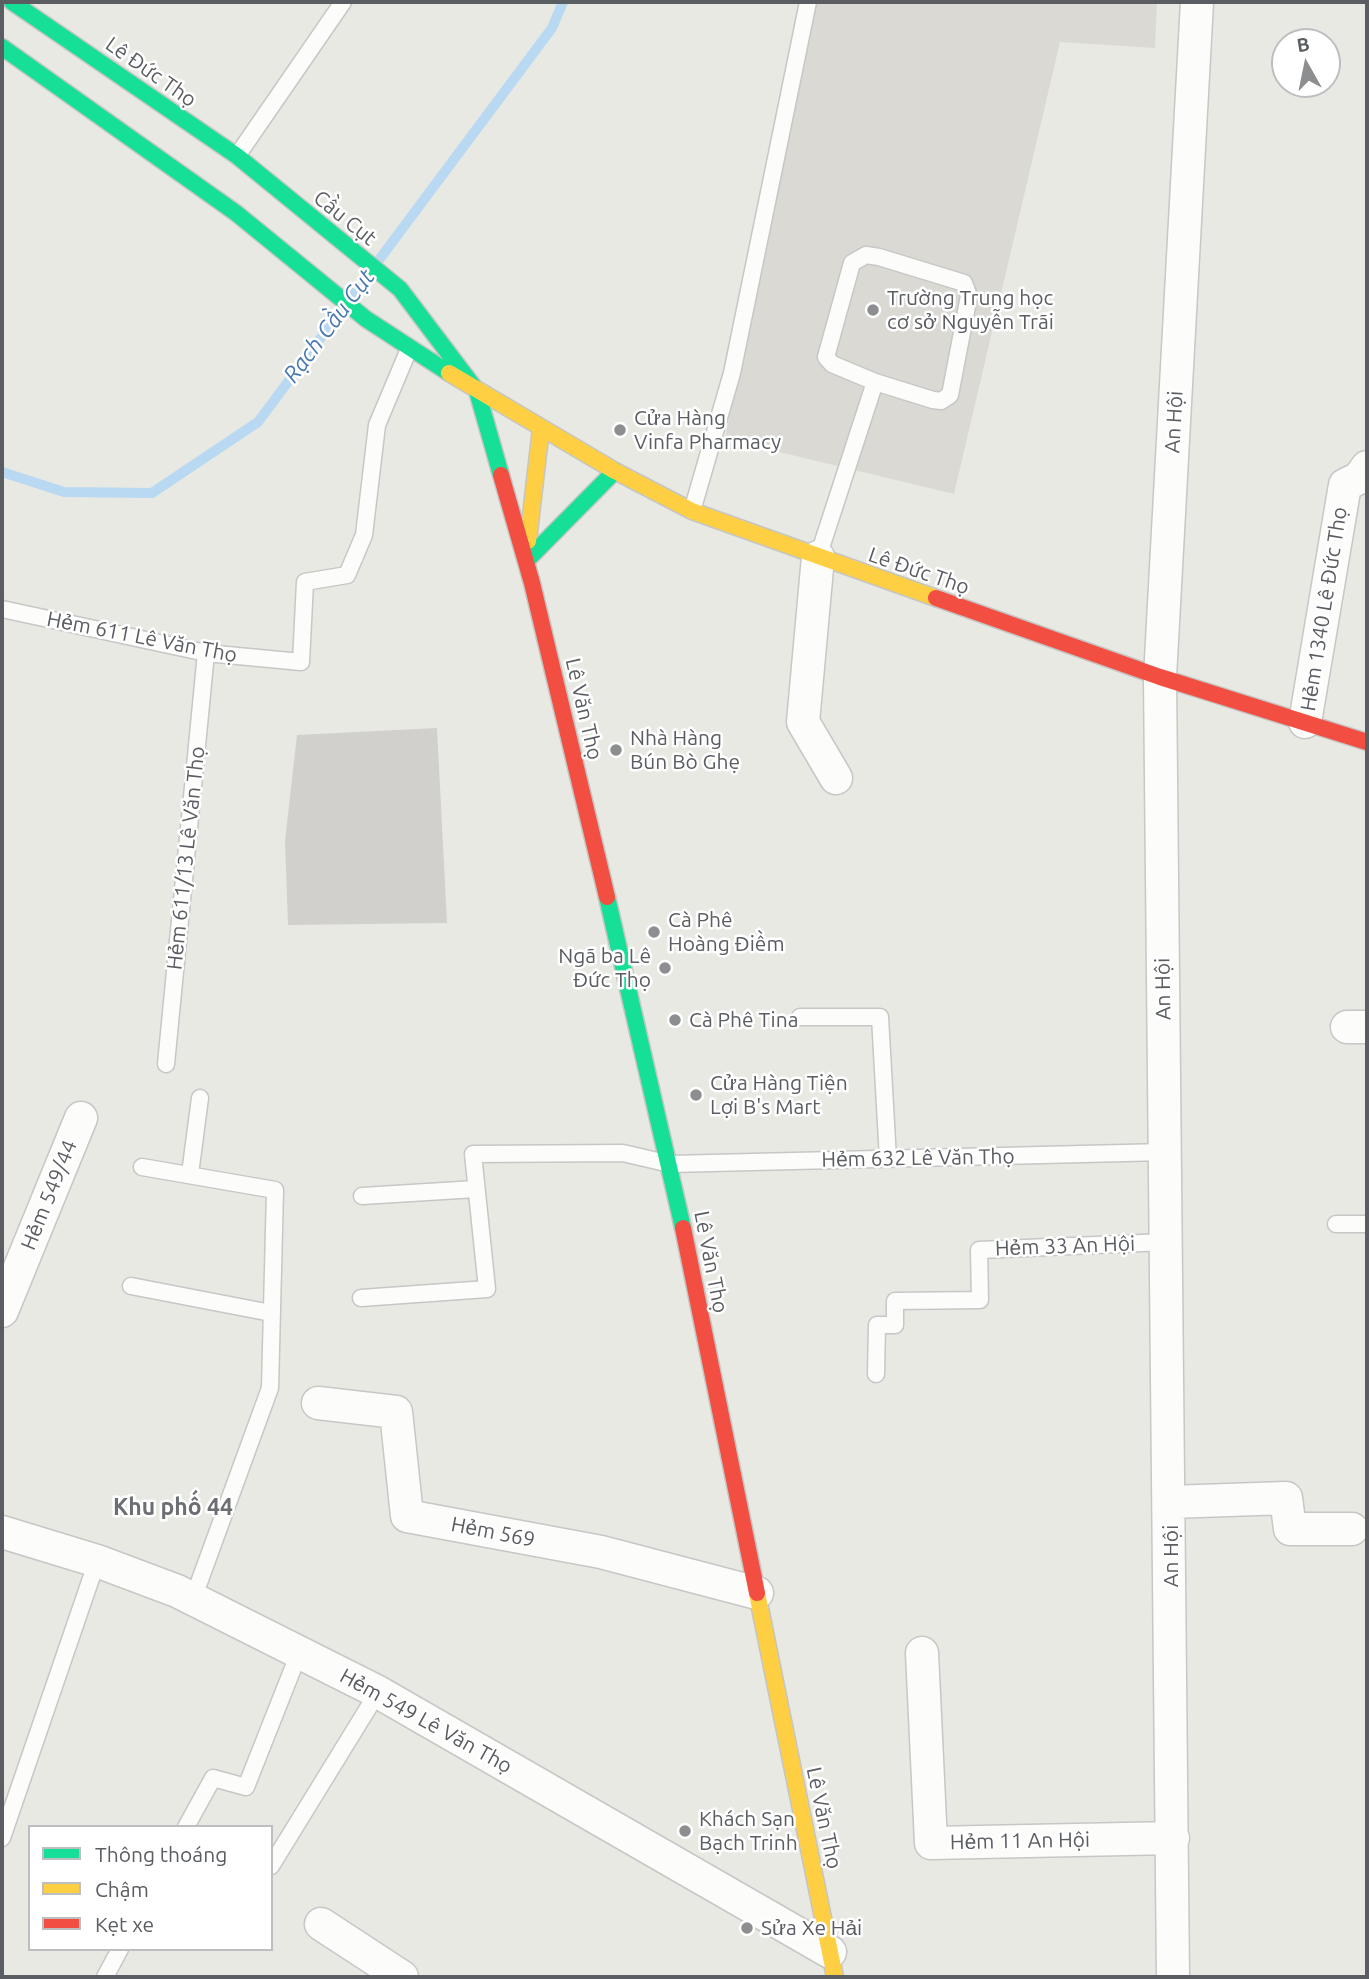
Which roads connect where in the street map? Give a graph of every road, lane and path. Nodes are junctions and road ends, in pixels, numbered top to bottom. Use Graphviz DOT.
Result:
graph roads {
  1 [pos="12,2"];
  2 [pos="343,2"];
  3 [pos="808,2"];
  4 [pos="1197,2"];
  5 [pos="2,47"];
  6 [pos="237,156"];
  7 [pos="263,179"];
  8 [pos="400,289"];
  9 [pos="409,349"];
  10 [pos="875,382"];
  11 [pos="477,391"];
  12 [pos="541,428"];
  13 [pos="1367,467"];
  14 [pos="615,471"];
  15 [pos="692,511"];
  16 [pos="818,557"];
  17 [pos="526,561"];
  18 [pos="2,609"];
  19 [pos="206,653"];
  20 [pos="1160,677"];
  21 [pos="1305,722"];
  22 [pos="1367,742"];
  23 [pos="835,778"];
  24 [pos="800,1017"];
  25 [pos="166,1064"];
  26 [pos="200,1098"];
  27 [pos="81,1118"];
  28 [pos="1165,1152"];
  29 [pos="888,1158"];
  30 [pos="670,1164"];
  31 [pos="142,1167"];
  32 [pos="190,1174"];
  33 [pos="476,1189"];
  34 [pos="362,1196"];
  35 [pos="1336,1224"];
  36 [pos="1367,1224"];
  37 [pos="1166,1242"];
  38 [pos="131,1286"];
  39 [pos="361,1298"];
  40 [pos="2,1311"];
  41 [pos="271,1313"];
  42 [pos="876,1374"];
  43 [pos="318,1403"];
  44 [pos="1170,1502"];
  45 [pos="1352,1529"];
  46 [pos="2,1532"];
  47 [pos="97,1561"];
  48 [pos="757,1593"];
  49 [pos="192,1599"];
  50 [pos="299,1653"];
  51 [pos="922,1653"];
  52 [pos="378,1692"];
  53 [pos="188,1825"];
  54 [pos="2,1838"];
  55 [pos="1173,1838"];
  56 [pos="273,1863"];
  57 [pos="321,1924"];
  58 [pos="119,1951"];
  59 [pos="832,1965"];
  60 [pos="105,1977"];
  61 [pos="402,1977"];
  62 [pos="1173,1977"];
  1 -- 6 [label="main road, Lê Đức Thọ"];
  2 -- 6 [label="lane"];
  3 -- 15 [label="lane"];
  4 -- 20 [label="street, An Hội"];
  5 -- 9 [label="main road, Lê Đức Thọ"];
  6 -- 7 [label="main road, Lê Đức Thọ"];
  7 -- 8 [label="main road, Cầu Cụt"];
  8 -- 11 [label="main road, Lê Đức Thọ"];
  9 -- 11 [label="main road, Lê Đức Thọ"];
  9 -- 19 [label="lane, Hẻm 611 Lê Văn Thọ"];
  10 -- 10 [label="lane"];
  10 -- 16 [label="lane"];
  11 -- 12 [label="main road, Lê Đức Thọ"];
  11 -- 17 [label="main road, Lê Văn Thọ"];
  12 -- 14 [label="main road, Lê Đức Thọ"];
  12 -- 17 [label="main road"];
  13 -- 21 [label="street, Hẻm 1340 Lê Đức Thọ"];
  14 -- 15 [label="main road, Lê Đức Thọ"];
  14 -- 17 [label="main road"];
  15 -- 16 [label="main road, Lê Đức Thọ"];
  16 -- 20 [label="main road, Lê Đức Thọ"];
  16 -- 23 [label="street"];
  17 -- 30 [label="main road, Lê Văn Thọ"];
  18 -- 19 [label="lane, Hẻm 611 Lê Văn Thọ"];
  19 -- 25 [label="lane, Hẻm 611/13 Lê Văn Thọ"];
  20 -- 21 [label="main road, Lê Đức Thọ"];
  20 -- 28 [label="street, An Hội"];
  21 -- 22 [label="main road, Lê Đức Thọ"];
  24 -- 29 [label="lane"];
  26 -- 32 [label="lane"];
  27 -- 40 [label="street, Hẻm 549/44"];
  28 -- 29 [label="lane, Hẻm 632 Lê Văn Thọ"];
  28 -- 37 [label="street, An Hội"];
  29 -- 30 [label="lane, Hẻm 632 Lê Văn Thọ"];
  30 -- 33 [label="lane, Hẻm 632 Lê Văn Thọ"];
  30 -- 48 [label="main road, Lê Văn Thọ"];
  31 -- 32 [label="lane"];
  32 -- 41 [label="lane"];
  33 -- 34 [label="lane"];
  33 -- 39 [label="lane"];
  35 -- 36 [label="lane"];
  37 -- 42 [label="lane, Hẻm 33 An Hội"];
  37 -- 44 [label="street, An Hội"];
  38 -- 41 [label="lane"];
  41 -- 49 [label="lane"];
  43 -- 48 [label="street, Hẻm 569"];
  44 -- 45 [label="street"];
  44 -- 55 [label="street, An Hội"];
  46 -- 47 [label="street, Hẻm 549 Lê Văn Thọ"];
  47 -- 49 [label="street, Hẻm 549 Lê Văn Thọ"];
  47 -- 54 [label="lane"];
  48 -- 59 [label="main road, Lê Văn Thọ"];
  49 -- 50 [label="street, Hẻm 549 Lê Văn Thọ"];
  50 -- 52 [label="street, Hẻm 549 Lê Văn Thọ"];
  50 -- 53 [label="lane"];
  51 -- 55 [label="street, Hẻm 11 An Hội"];
  52 -- 56 [label="lane"];
  52 -- 59 [label="street, Hẻm 549 Lê Văn Thọ"];
  55 -- 62 [label="street, An Hội"];
  57 -- 61 [label="street"];
  58 -- 60 [label="lane"];
}
